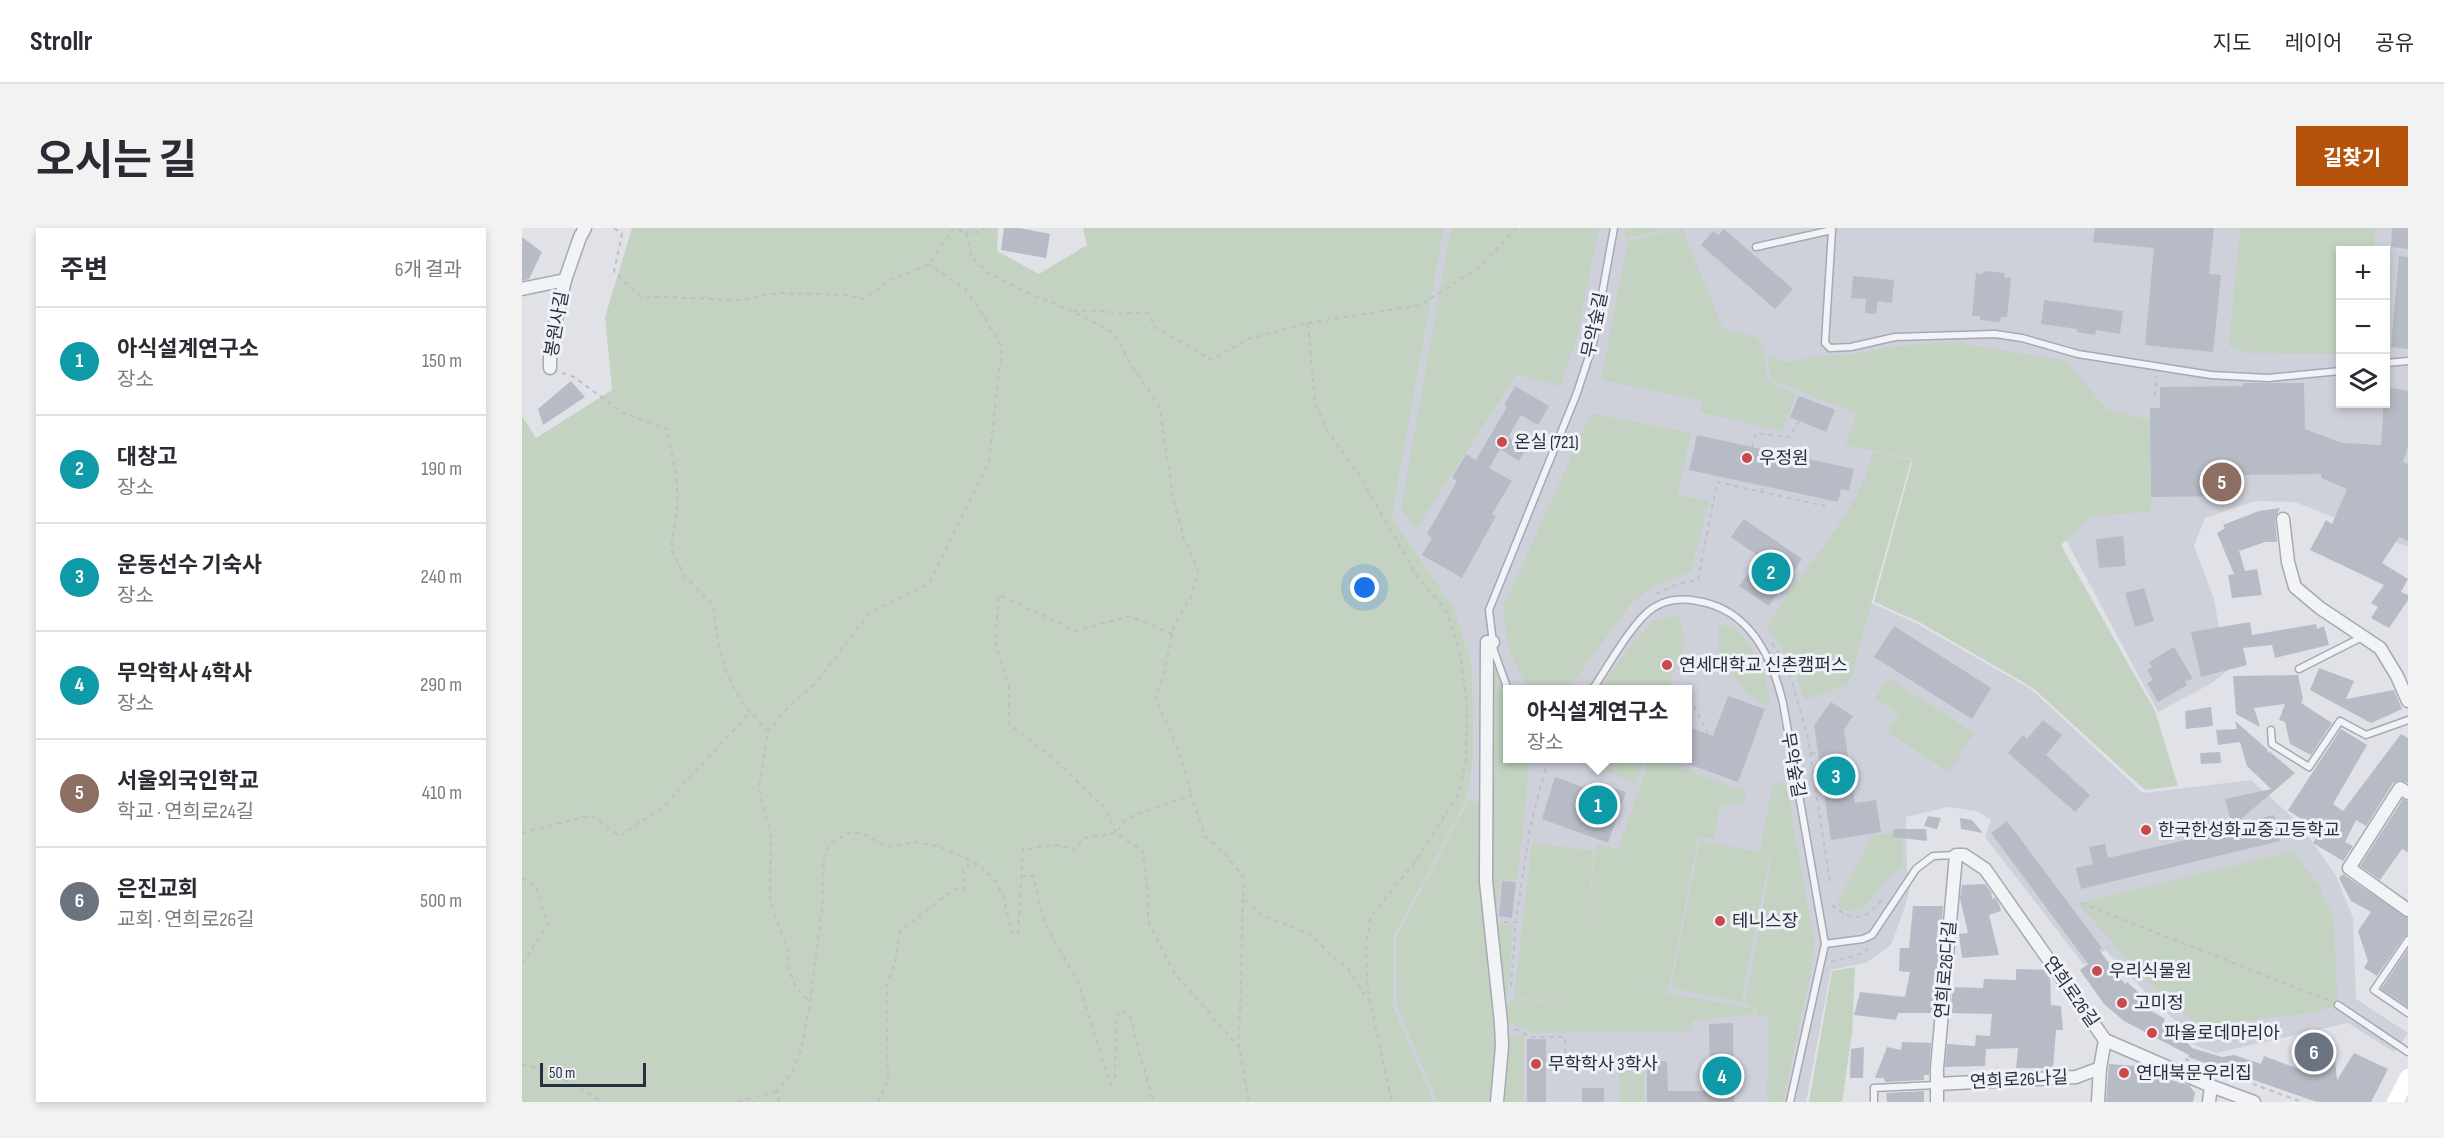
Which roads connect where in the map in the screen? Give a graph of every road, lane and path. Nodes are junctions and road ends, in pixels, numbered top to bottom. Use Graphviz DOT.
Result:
graph roads {
  1 [pos="585,228"];
  2 [pos="614,228"];
  3 [pos="984,228"];
  4 [pos="1516,228"];
  5 [pos="1614,228"];
  6 [pos="1832,229"];
  7 [pos="966,232"];
  8 [pos="1756,247"];
  9 [pos="928,264"];
  10 [pos="565,280"];
  11 [pos="522,289"];
  12 [pos="1072,311"];
  13 [pos="1308,323"];
  14 [pos="2408,361"];
  15 [pos="2390,363"];
  16 [pos="2156,367"];
  17 [pos="550,369"];
  18 [pos="2336,371"];
  19 [pos="2155,396"];
  20 [pos="1799,421"];
  21 [pos="1752,447"];
  22 [pos="1762,486"];
  23 [pos="1761,492"];
  24 [pos="1825,506"];
  25 [pos="2283,519"];
  26 [pos="1698,579"];
  27 [pos="1172,634"];
  28 [pos="2362,638"];
  29 [pos="1493,642"];
  30 [pos="2299,669"];
  31 [pos="1506,685"];
  32 [pos="1595,685"];
  33 [pos="2408,701"];
  34 [pos="1694,706"];
  35 [pos="750,712"];
  36 [pos="2408,720"];
  37 [pos="2271,730"];
  38 [pos="768,732"];
  39 [pos="1807,733"];
  40 [pos="1708,734"];
  41 [pos="1818,752"];
  42 [pos="1811,754"];
  43 [pos="1547,763"];
  44 [pos="2408,793"];
  45 [pos="1191,795"];
  46 [pos="522,833"];
  47 [pos="1116,833"];
  48 [pos="1956,855"];
  49 [pos="978,864"];
  50 [pos="1021,876"];
  51 [pos="522,878"];
  52 [pos="1830,882"];
  53 [pos="1889,891"];
  54 [pos="1243,898"];
  55 [pos="2081,903"];
  56 [pos="1832,905"];
  57 [pos="2408,910"];
  58 [pos="1516,919"];
  59 [pos="1524,920"];
  60 [pos="2408,940"];
  61 [pos="1825,944"];
  62 [pos="1869,948"];
  63 [pos="522,963"];
  64 [pos="1821,966"];
  65 [pos="1510,996"];
  66 [pos="810,1002"];
  67 [pos="1371,1004"];
  68 [pos="2338,1005"];
  69 [pos="2408,1013"];
  70 [pos="1502,1023"];
  71 [pos="2106,1040"];
  72 [pos="1239,1047"];
  73 [pos="2408,1052"];
  74 [pos="2183,1058"];
  75 [pos="522,1065"];
  76 [pos="2100,1068"];
  77 [pos="1566,1069"];
  78 [pos="2408,1077"];
  79 [pos="1937,1084"];
  80 [pos="2211,1086"];
  81 [pos="777,1091"];
  82 [pos="603,1102"];
  83 [pos="738,1102"];
  84 [pos="779,1102"];
  85 [pos="878,1102"];
  86 [pos="1154,1102"];
  87 [pos="1249,1102"];
  88 [pos="1392,1102"];
  89 [pos="1497,1102"];
  90 [pos="1790,1102"];
  91 [pos="1874,1102"];
  92 [pos="1937,1102"];
  93 [pos="2098,1102"];
  94 [pos="2209,1102"];
  95 [pos="2254,1102"];
  96 [pos="2302,1102"];
  97 [pos="2395,1102"];
  1 -- 10 [label="street, 봉원사길"];
  2 -- 9 [label="path"];
  3 -- 7 [label="path"];
  4 -- 13 [label="path"];
  5 -- 29 [label="lane, 무악숲길"];
  6 -- 8 [label="lane"];
  6 -- 16 [label="lane"];
  7 -- 9 [label="path"];
  7 -- 12 [label="path"];
  9 -- 38 [label="path"];
  10 -- 11 [label="street, 봉원사길"];
  10 -- 17 [label="street, 봉원사길"];
  12 -- 13 [label="path"];
  12 -- 27 [label="path"];
  13 -- 67 [label="path"];
  14 -- 15 [label="lane"];
  16 -- 18 [label="lane"];
  16 -- 19 [label="path"];
  17 -- 35 [label="path"];
  20 -- 21 [label="path"];
  22 -- 23 [label="path"];
  23 -- 24 [label="path"];
  23 -- 26 [label="path"];
  25 -- 28 [label="street"];
  27 -- 45 [label="path"];
  27 -- 47 [label="path"];
  28 -- 30 [label="lane"];
  28 -- 33 [label="street"];
  29 -- 31 [label="lane, 무악숲길"];
  29 -- 70 [label="street"];
  32 -- 61 [label="lane, 무악숲길"];
  34 -- 40 [label="path"];
  35 -- 38 [label="path"];
  35 -- 46 [label="path"];
  36 -- 37 [label="lane"];
  38 -- 66 [label="path"];
  39 -- 42 [label="path"];
  41 -- 42 [label="path"];
  42 -- 52 [label="path"];
  43 -- 58 [label="path"];
  44 -- 57 [label="street"];
  45 -- 47 [label="path"];
  45 -- 54 [label="path"];
  47 -- 50 [label="path"];
  47 -- 72 [label="path"];
  48 -- 61 [label="lane"];
  48 -- 71 [label="street, 연희로26길"];
  48 -- 79 [label="street, 연희로26다길"];
  49 -- 50 [label="path"];
  49 -- 66 [label="path"];
  49 -- 85 [label="path"];
  50 -- 86 [label="path"];
  51 -- 63 [label="path"];
  53 -- 56 [label="path"];
  54 -- 67 [label="path"];
  54 -- 72 [label="path"];
  55 -- 68 [label="path"];
  58 -- 59 [label="path"];
  58 -- 65 [label="path"];
  60 -- 69 [label="lane"];
  61 -- 64 [label="lane"];
  62 -- 64 [label="path"];
  64 -- 90 [label="lane"];
  66 -- 81 [label="path"];
  67 -- 88 [label="path"];
  68 -- 73 [label="lane"];
  70 -- 77 [label="path"];
  70 -- 89 [label="street"];
  71 -- 76 [label="street"];
  71 -- 80 [label="street, 연희로26길"];
  72 -- 87 [label="path"];
  74 -- 96 [label="path"];
  75 -- 82 [label="path"];
  76 -- 79 [label="street, 연희로26나길"];
  76 -- 93 [label="street"];
  78 -- 97 [label="main road"];
  79 -- 91 [label="lane"];
  79 -- 92 [label="street, 연희로26다길"];
  80 -- 94 [label="street"];
  80 -- 95 [label="street, 연희로26길"];
  81 -- 83 [label="path"];
  81 -- 84 [label="path"];
}
